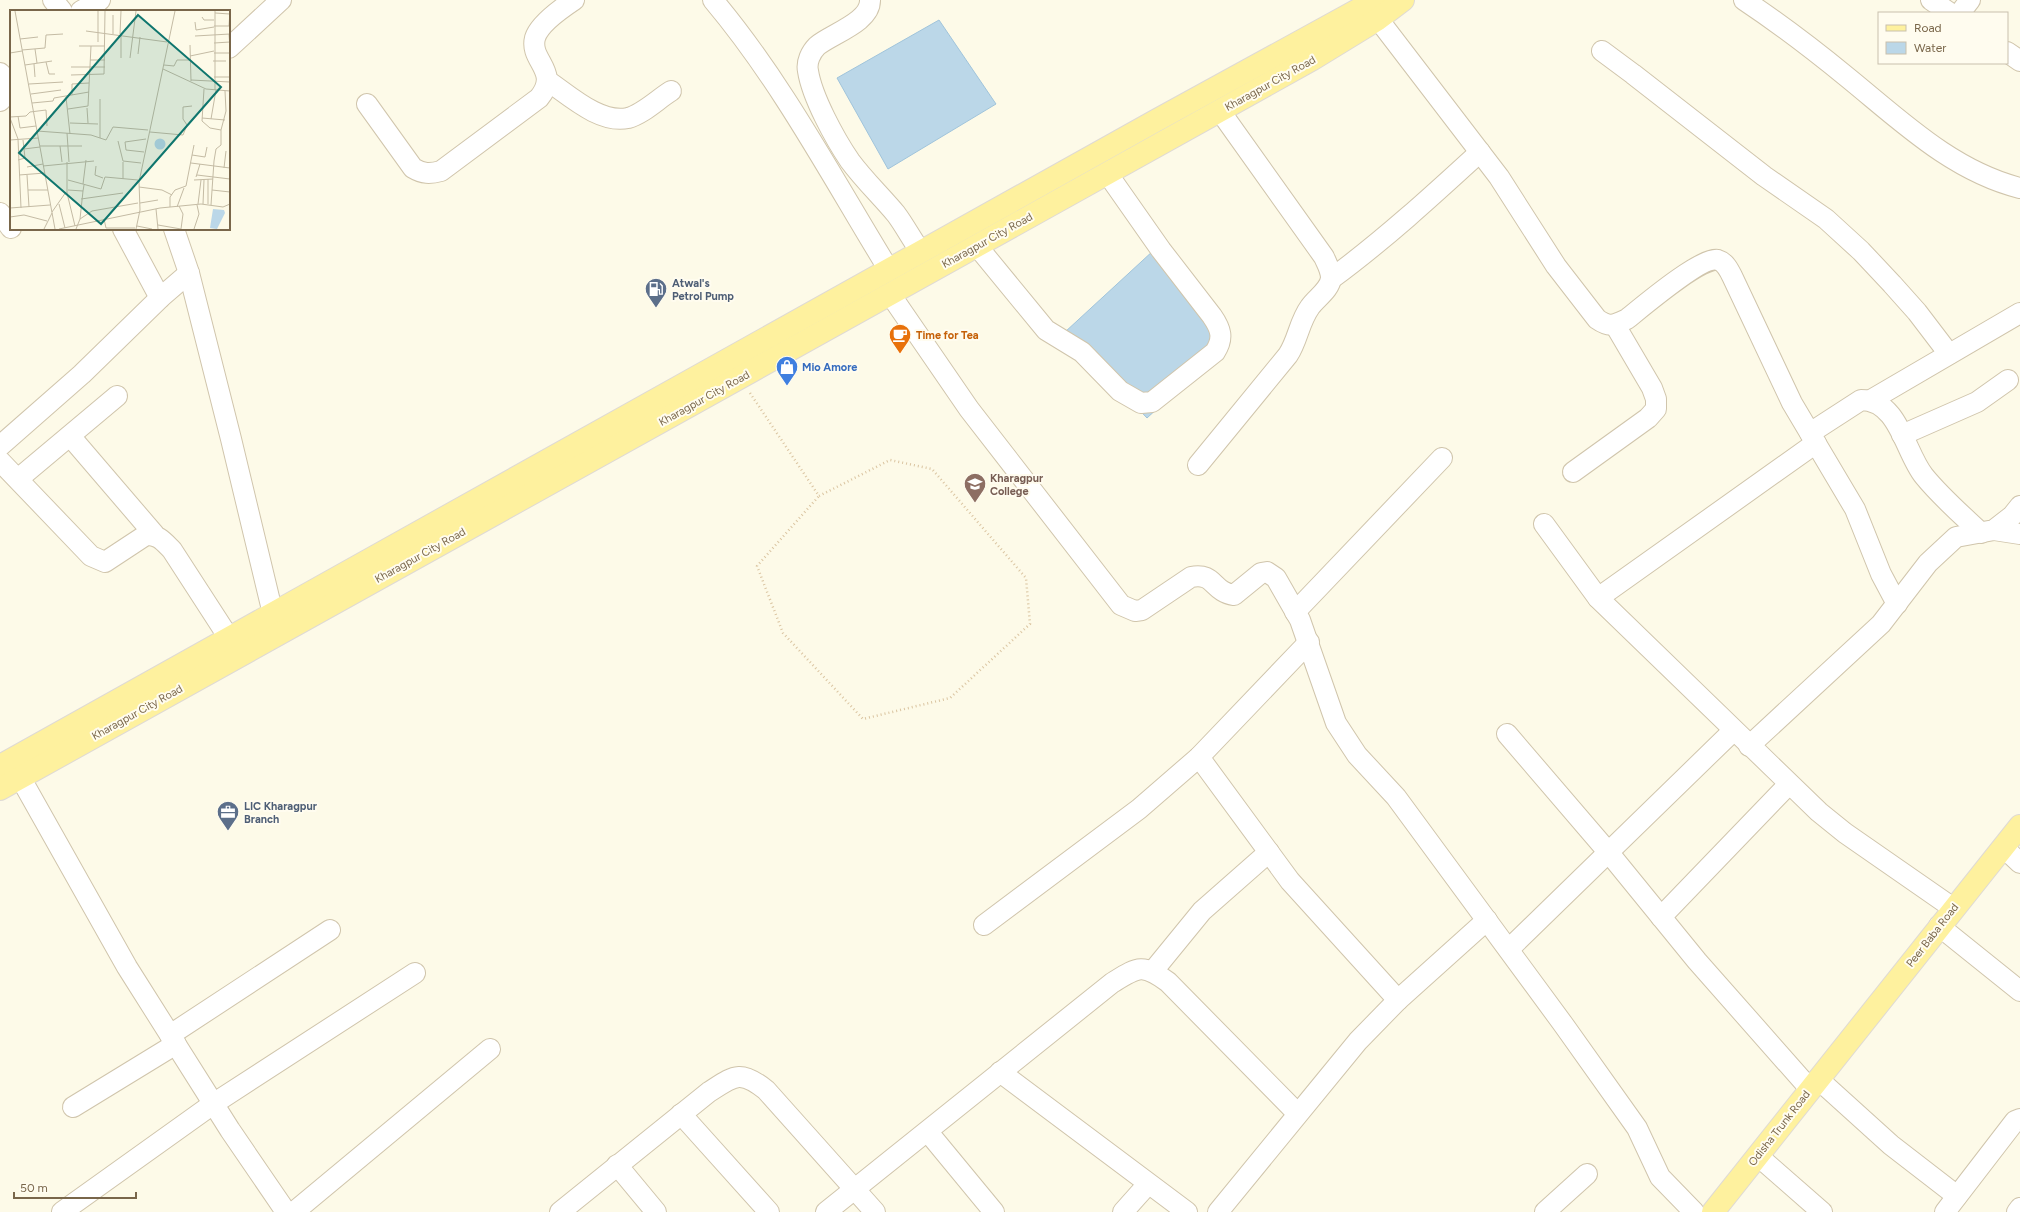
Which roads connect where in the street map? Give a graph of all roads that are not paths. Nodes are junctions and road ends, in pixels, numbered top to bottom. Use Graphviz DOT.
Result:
graph roads {
  1 [pos="53,0"];
  2 [pos="100,0"];
  3 [pos="281,0"];
  4 [pos="574,0"];
  5 [pos="713,0"];
  6 [pos="870,0"];
  7 [pos="1403,0"];
  8 [pos="1744,0"];
  9 [pos="1931,0"];
  10 [pos="1970,0"];
  11 [pos="1377,9"];
  12 [pos="61,10"];
  13 [pos="83,10"];
  14 [pos="1949,12"];
  15 [pos="1961,12"];
  16 [pos="230,47"];
  17 [pos="1602,51"];
  18 [pos="2008,53"];
  19 [pos="2020,61"];
  20 [pos="0,73"];
  21 [pos="548,82"];
  22 [pos="10,83"];
  23 [pos="10,90"];
  24 [pos="670,91"];
  25 [pos="0,101"];
  26 [pos="367,104"];
  27 [pos="1220,111"];
  28 [pos="1480,152"];
  29 [pos="1107,173"];
  30 [pos="2020,188"];
  31 [pos="0,213"];
  32 [pos="10,227"];
  33 [pos="123,230"];
  34 [pos="174,230"];
  35 [pos="977,246"];
  36 [pos="921,252"];
  37 [pos="889,270"];
  38 [pos="189,273"];
  39 [pos="1331,279"];
  40 [pos="890,294"];
  41 [pos="160,298"];
  42 [pos="2020,313"];
  43 [pos="1615,325"];
  44 [pos="1949,354"];
  45 [pos="2008,380"];
  46 [pos="117,396"];
  47 [pos="1871,400"];
  48 [pos="1902,435"];
  49 [pos="70,436"];
  50 [pos="1813,438"];
  51 [pos="0,446"];
  52 [pos="1442,458"];
  53 [pos="0,461"];
  54 [pos="1198,465"];
  55 [pos="1573,472"];
  56 [pos="18,479"];
  57 [pos="2020,506"];
  58 [pos="1544,524"];
  59 [pos="1988,531"];
  60 [pos="154,534"];
  61 [pos="2020,534"];
  62 [pos="1598,598"];
  63 [pos="1897,604"];
  64 [pos="1295,612"];
  65 [pos="273,614"];
  66 [pos="229,638"];
  67 [pos="1309,642"];
  68 [pos="1733,731"];
  69 [pos="1507,734"];
  70 [pos="1749,746"];
  71 [pos="1199,757"];
  72 [pos="0,766"];
  73 [pos="20,777"];
  74 [pos="1788,784"];
  75 [pos="0,788"];
  76 [pos="2020,826"];
  77 [pos="2003,847"];
  78 [pos="1269,852"];
  79 [pos="1609,853"];
  80 [pos="2020,863"];
  81 [pos="1953,908"];
  82 [pos="1661,917"];
  83 [pos="1487,920"];
  84 [pos="984,925"];
  85 [pos="1939,926"];
  86 [pos="330,930"];
  87 [pos="1509,949"];
  88 [pos="1153,971"];
  89 [pos="416,973"];
  90 [pos="2020,991"];
  91 [pos="1398,1000"];
  92 [pos="173,1039"];
  93 [pos="1846,1044"];
  94 [pos="490,1049"];
  95 [pos="1000,1072"];
  96 [pos="1814,1084"];
  97 [pos="213,1104"];
  98 [pos="73,1107"];
  99 [pos="681,1114"];
  100 [pos="1297,1114"];
  101 [pos="2020,1119"];
  102 [pos="928,1132"];
  103 [pos="1758,1156"];
  104 [pos="617,1165"];
  105 [pos="1587,1174"];
  106 [pos="1148,1184"];
  107 [pos="854,1190"];
  108 [pos="1957,1196"];
  109 [pos="2020,1208"];
  110 [pos="62,1212"];
  111 [pos="286,1212"];
  112 [pos="294,1212"];
  113 [pos="560,1212"];
  114 [pos="656,1212"];
  115 [pos="769,1212"];
  116 [pos="826,1212"];
  117 [pos="875,1212"];
  118 [pos="994,1212"];
  119 [pos="1123,1212"];
  120 [pos="1187,1212"];
  121 [pos="1218,1212"];
  122 [pos="1545,1212"];
  123 [pos="1694,1212"];
  124 [pos="1713,1212"];
  125 [pos="1822,1212"];
  126 [pos="1945,1212"];
  127 [pos="2017,1212"];
  1 -- 12 [label="street"];
  2 -- 13 [label="street"];
  3 -- 16 [label="street"];
  4 -- 21 [label="street"];
  5 -- 37 [label="street"];
  6 -- 36 [label="street"];
  7 -- 11 [label="main road, Kharagpur City Road"];
  8 -- 30 [label="street"];
  9 -- 14 [label="street"];
  10 -- 15 [label="street"];
  11 -- 27 [label="main road, Kharagpur City Road"];
  11 -- 28 [label="street"];
  11 -- 36 [label="main road"];
  17 -- 44 [label="street"];
  18 -- 19 [label="street"];
  20 -- 22 [label="street"];
  21 -- 24 [label="street"];
  21 -- 26 [label="street"];
  23 -- 25 [label="street"];
  27 -- 29 [label="main road, Kharagpur City Road"];
  27 -- 39 [label="street"];
  28 -- 39 [label="street"];
  28 -- 43 [label="street"];
  29 -- 35 [label="main road, Kharagpur City Road"];
  29 -- 35 [label="street"];
  31 -- 32 [label="street"];
  33 -- 41 [label="street"];
  34 -- 38 [label="street"];
  35 -- 40 [label="main road, Kharagpur City Road"];
  36 -- 37 [label="main road"];
  37 -- 65 [label="main road"];
  38 -- 41 [label="street"];
  38 -- 65 [label="street"];
  39 -- 54 [label="street"];
  40 -- 64 [label="street"];
  40 -- 73 [label="main road, Kharagpur City Road"];
  41 -- 51 [label="street"];
  42 -- 44 [label="street"];
  43 -- 50 [label="street"];
  43 -- 55 [label="street"];
  44 -- 47 [label="street"];
  45 -- 48 [label="street"];
  46 -- 49 [label="street"];
  47 -- 48 [label="street"];
  47 -- 50 [label="street"];
  48 -- 59 [label="street"];
  49 -- 56 [label="street"];
  49 -- 60 [label="street"];
  50 -- 62 [label="street"];
  50 -- 63 [label="street"];
  52 -- 64 [label="street"];
  53 -- 56 [label="street"];
  56 -- 60 [label="street"];
  57 -- 59 [label="street"];
  58 -- 62 [label="street"];
  59 -- 61 [label="street"];
  59 -- 63 [label="street"];
  60 -- 66 [label="street"];
  62 -- 68 [label="street"];
  63 -- 70 [label="street"];
  64 -- 67 [label="street"];
  65 -- 66 [label="main road"];
  66 -- 72 [label="main road"];
  67 -- 71 [label="street"];
  67 -- 83 [label="street"];
  68 -- 70 [label="street"];
  68 -- 79 [label="street"];
  69 -- 79 [label="street"];
  70 -- 74 [label="street"];
  71 -- 78 [label="street"];
  71 -- 84 [label="street"];
  73 -- 75 [label="main road, Kharagpur City Road"];
  73 -- 92 [label="street"];
  74 -- 81 [label="street"];
  74 -- 82 [label="street"];
  76 -- 77 [label="main road, Peer Baba Road"];
  77 -- 80 [label="street"];
  77 -- 81 [label="main road, Peer Baba Road"];
  78 -- 88 [label="street"];
  78 -- 91 [label="street"];
  79 -- 82 [label="street"];
  79 -- 87 [label="street"];
  81 -- 85 [label="main road, Peer Baba Road"];
  82 -- 96 [label="street"];
  83 -- 87 [label="street"];
  83 -- 91 [label="street"];
  85 -- 90 [label="street"];
  85 -- 93 [label="main road, Peer Baba Road"];
  86 -- 92 [label="street"];
  87 -- 123 [label="street"];
  88 -- 95 [label="street"];
  88 -- 100 [label="street"];
  89 -- 97 [label="street"];
  91 -- 100 [label="street"];
  92 -- 97 [label="street"];
  92 -- 98 [label="street"];
  93 -- 96 [label="main road, Odisha Trunk Road"];
  94 -- 112 [label="street"];
  95 -- 102 [label="street"];
  95 -- 106 [label="street"];
  96 -- 103 [label="main road, Odisha Trunk Road"];
  96 -- 108 [label="street"];
  97 -- 110 [label="street"];
  97 -- 111 [label="street"];
  99 -- 104 [label="street"];
  99 -- 107 [label="street"];
  99 -- 115 [label="street"];
  100 -- 121 [label="street"];
  101 -- 108 [label="street"];
  102 -- 107 [label="street"];
  102 -- 118 [label="street"];
  103 -- 124 [label="main road, Odisha Trunk Road"];
  103 -- 125 [label="street"];
  104 -- 113 [label="street"];
  104 -- 114 [label="street"];
  105 -- 122 [label="street"];
  106 -- 119 [label="street"];
  106 -- 120 [label="street"];
  107 -- 116 [label="street"];
  107 -- 117 [label="street"];
  108 -- 126 [label="street"];
  109 -- 127 [label="street"];
}
